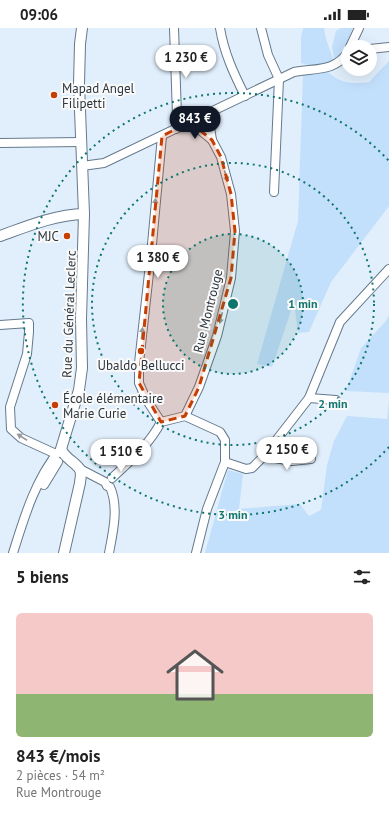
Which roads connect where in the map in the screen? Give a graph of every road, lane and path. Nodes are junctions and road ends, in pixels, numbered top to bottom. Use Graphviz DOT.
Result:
graph roads {
  1 [pos="82,28"];
  2 [pos="174,28"];
  3 [pos="220,28"];
  4 [pos="261,28"];
  5 [pos="359,28"];
  6 [pos="353,40"];
  7 [pos="389,47"];
  8 [pos="377,48"];
  9 [pos="341,61"];
  10 [pos="279,79"];
  11 [pos="245,96"];
  12 [pos="208,114"];
  13 [pos="190,122"];
  14 [pos="176,129"];
  15 [pos="162,136"];
  16 [pos="212,140"];
  17 [pos="81,142"];
  18 [pos="0,143"];
  19 [pos="82,166"];
  20 [pos="274,192"];
  21 [pos="84,214"];
  22 [pos="0,236"];
  23 [pos="389,269"];
  24 [pos="0,325"];
  25 [pos="310,398"];
  26 [pos="336,400"];
  27 [pos="186,416"];
  28 [pos="161,422"];
  29 [pos="57,456"];
  30 [pos="264,456"];
  31 [pos="311,459"];
  32 [pos="225,462"];
  33 [pos="80,469"];
  34 [pos="109,483"];
  35 [pos="12,553"];
  36 [pos="17,553"];
  37 [pos="64,553"];
  38 [pos="109,553"];
  39 [pos="196,553"];
  1 -- 17 [label="main road, Rue du Général Leclerc"];
  2 -- 14 [label="street"];
  3 -- 11 [label="street"];
  4 -- 10 [label="street"];
  5 -- 6 [label="street"];
  7 -- 8 [label="street"];
  9 -- 10 [label="street"];
  10 -- 11 [label="street"];
  10 -- 20 [label="street"];
  11 -- 12 [label="street"];
  12 -- 13 [label="street"];
  12 -- 16 [label="street, Rue Montrouge"];
  13 -- 14 [label="street"];
  13 -- 16 [label="street, Rue Montrouge"];
  14 -- 15 [label="street"];
  15 -- 19 [label="street"];
  28 -- 15 [label="street, one-way"];
  16 -- 27 [label="street, Rue Montrouge, one-way"];
  17 -- 18 [label="street"];
  17 -- 19 [label="main road, Rue du Général Leclerc"];
  19 -- 21 [label="main road, Rue du Général Leclerc"];
  21 -- 22 [label="main road"];
  21 -- 29 [label="main road, Rue du Général Leclerc"];
  23 -- 25 [label="street"];
  29 -- 24 [label="street, one-way"];
  25 -- 26 [label="street"];
  25 -- 30 [label="street"];
  27 -- 28 [label="street"];
  27 -- 32 [label="street"];
  28 -- 34 [label="street"];
  29 -- 33 [label="main road"];
  29 -- 35 [label="street"];
  29 -- 36 [label="street"];
  30 -- 31 [label="street"];
  30 -- 32 [label="street"];
  32 -- 39 [label="street"];
  33 -- 34 [label="street"];
  33 -- 37 [label="main road"];
  34 -- 38 [label="street"];
}
